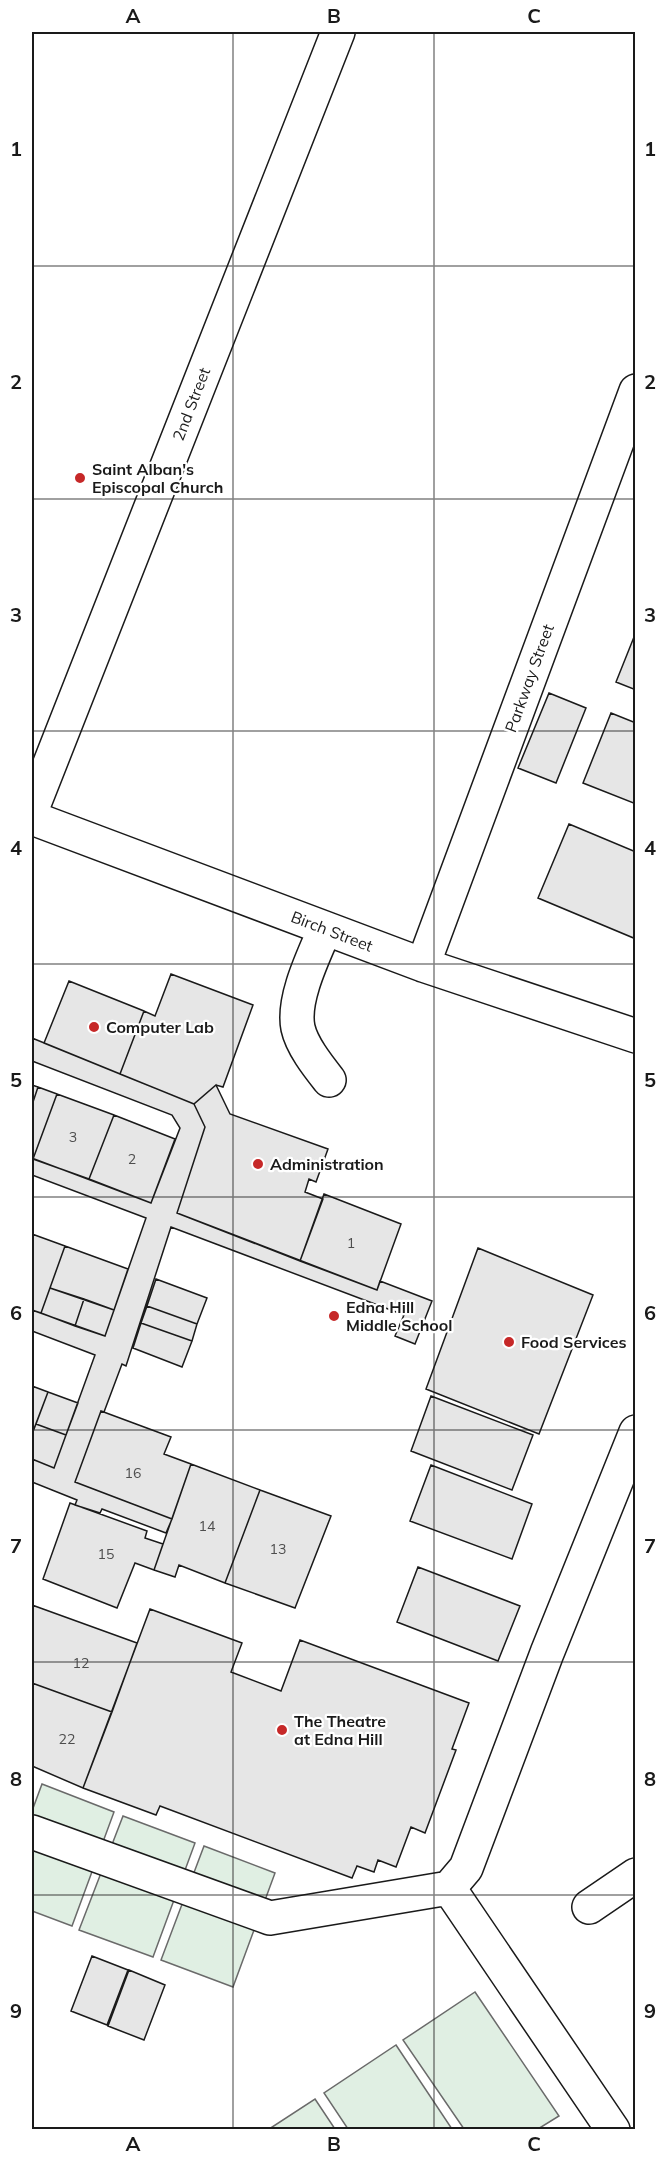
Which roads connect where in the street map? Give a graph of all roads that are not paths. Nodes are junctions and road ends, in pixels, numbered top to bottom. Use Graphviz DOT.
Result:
graph roads {
  1 [pos="338,32"];
  2 [pos="636,391"];
  3 [pos="32,809"];
  4 [pos="32,818"];
  5 [pos="325,929"];
  6 [pos="423,965"];
  7 [pos="636,1036"];
  8 [pos="329,1080"];
  9 [pos="636,1432"];
  10 [pos="32,1832"];
  11 [pos="636,1875"];
  12 [pos="449,1888"];
  13 [pos="589,1907"];
  14 [pos="613,2130"];
  1 -- 3 [label="street, 2nd Street"];
  2 -- 6 [label="street, Parkway Street"];
  4 -- 5 [label="street, Birch Street"];
  5 -- 6 [label="street, Birch Street"];
  5 -- 8 [label="street"];
  6 -- 7 [label="street, Birch Street"];
  9 -- 12 [label="street"];
  10 -- 12 [label="street"];
  11 -- 13 [label="street"];
  12 -- 14 [label="street"];
}
